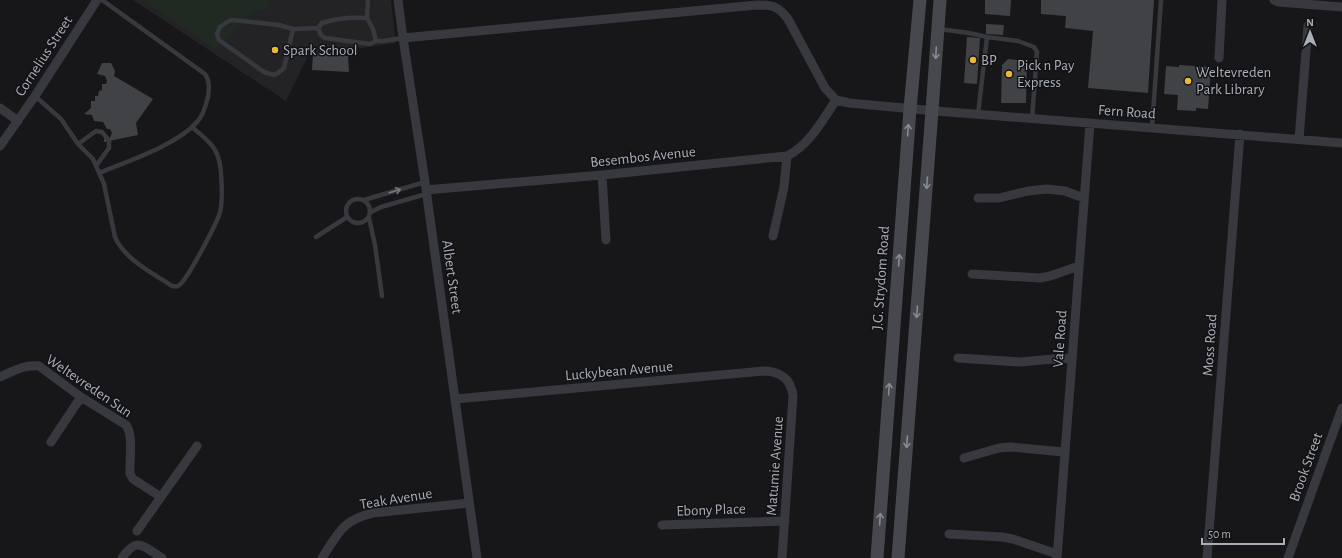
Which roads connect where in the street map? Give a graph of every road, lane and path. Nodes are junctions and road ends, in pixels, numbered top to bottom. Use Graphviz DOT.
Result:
graph roads {
  1 [pos="97,0"];
  2 [pos="102,0"];
  3 [pos="368,0"];
  4 [pos="398,0"];
  5 [pos="920,0"];
  6 [pos="940,0"];
  7 [pos="1161,0"];
  8 [pos="1222,0"];
  9 [pos="1274,0"];
  10 [pos="1342,7"];
  11 [pos="367,18"];
  12 [pos="1308,26"];
  13 [pos="318,28"];
  14 [pos="293,29"];
  15 [pos="937,29"];
  16 [pos="403,38"];
  17 [pos="987,38"];
  18 [pos="376,41"];
  19 [pos="1219,58"];
  20 [pos="35,96"];
  21 [pos="836,100"];
  22 [pos="0,108"];
  23 [pos="910,109"];
  24 [pos="932,111"];
  25 [pos="978,114"];
  26 [pos="1032,119"];
  27 [pos="18,121"];
  28 [pos="1090,123"];
  29 [pos="192,127"];
  30 [pos="1152,128"];
  31 [pos="1240,134"];
  32 [pos="1299,139"];
  33 [pos="1342,143"];
  34 [pos="78,144"];
  35 [pos="0,146"];
  36 [pos="787,156"];
  37 [pos="96,166"];
  38 [pos="99,173"];
  39 [pos="602,175"];
  40 [pos="426,189"];
  41 [pos="978,198"];
  42 [pos="1084,198"];
  43 [pos="364,200"];
  44 [pos="371,212"];
  45 [pos="347,217"];
  46 [pos="369,218"];
  47 [pos="773,236"];
  48 [pos="316,237"];
  49 [pos="606,240"];
  50 [pos="1079,266"];
  51 [pos="972,274"];
  52 [pos="382,296"];
  53 [pos="958,358"];
  54 [pos="1072,358"];
  55 [pos="0,377"];
  56 [pos="785,377"];
  57 [pos="81,397"];
  58 [pos="455,399"];
  59 [pos="1342,408"];
  60 [pos="51,442"];
  61 [pos="197,446"];
  62 [pos="1064,452"];
  63 [pos="964,458"];
  64 [pos="161,497"];
  65 [pos="469,503"];
  66 [pos="785,521"];
  67 [pos="662,525"];
  68 [pos="137,531"];
  69 [pos="949,534"];
  70 [pos="1057,556"];
  71 [pos="122,558"];
  72 [pos="162,558"];
  73 [pos="322,558"];
  74 [pos="477,558"];
  75 [pos="782,558"];
  76 [pos="877,558"];
  77 [pos="898,558"];
  78 [pos="1207,558"];
  79 [pos="1288,558"];
  1 -- 20 [label="street, Cornelius Street"];
  2 -- 29 [label="lane"];
  3 -- 11 [label="lane"];
  4 -- 16 [label="street, Albert Street"];
  5 -- 23 [label="street, J.G. Strydom Road"];
  6 -- 15 [label="street"];
  7 -- 30 [label="lane"];
  8 -- 19 [label="street"];
  9 -- 10 [label="street"];
  11 -- 13 [label="lane"];
  11 -- 18 [label="lane"];
  12 -- 32 [label="street"];
  13 -- 14 [label="lane"];
  13 -- 18 [label="lane"];
  14 -- 14 [label="lane"];
  15 -- 17 [label="lane"];
  15 -- 24 [label="street, one-way"];
  16 -- 18 [label="lane"];
  16 -- 21 [label="street"];
  16 -- 40 [label="street, Albert Street"];
  17 -- 25 [label="lane"];
  17 -- 26 [label="lane"];
  20 -- 27 [label="street, Cornelius Street"];
  20 -- 34 [label="lane"];
  21 -- 23 [label="street, Fern Road"];
  21 -- 36 [label="street"];
  22 -- 27 [label="street"];
  23 -- 24 [label="street, Fern Road"];
  76 -- 23 [label="street, J.G. Strydom Road, one-way"];
  24 -- 25 [label="street, Fern Road"];
  24 -- 77 [label="street, one-way"];
  25 -- 26 [label="street, Fern Road"];
  26 -- 28 [label="street, Fern Road"];
  27 -- 35 [label="street, Cornelius Street"];
  28 -- 30 [label="street, Fern Road"];
  28 -- 42 [label="street, Vale Road"];
  29 -- 38 [label="lane"];
  29 -- 38 [label="lane"];
  30 -- 31 [label="street, Fern Road"];
  31 -- 32 [label="street, Fern Road"];
  31 -- 78 [label="street, Moss Road"];
  32 -- 33 [label="street, Fern Road"];
  34 -- 37 [label="lane"];
  34 -- 37 [label="lane"];
  36 -- 39 [label="street, Besembos Avenue"];
  36 -- 47 [label="street"];
  37 -- 38 [label="lane"];
  39 -- 40 [label="street, Besembos Avenue"];
  39 -- 49 [label="street"];
  43 -- 40 [label="lane, one-way"];
  40 -- 44 [label="lane"];
  40 -- 58 [label="street, Albert Street"];
  41 -- 42 [label="street"];
  42 -- 50 [label="street, Vale Road"];
  43 -- 44 [label="lane"];
  43 -- 45 [label="lane"];
  44 -- 46 [label="lane"];
  45 -- 46 [label="lane"];
  45 -- 48 [label="lane"];
  46 -- 52 [label="lane"];
  50 -- 51 [label="street"];
  50 -- 54 [label="street, Vale Road"];
  53 -- 54 [label="street"];
  54 -- 62 [label="street, Vale Road"];
  55 -- 57 [label="street, Weltevreden Sun"];
  56 -- 58 [label="street, Luckybean Avenue"];
  56 -- 66 [label="street, Matumie Avenue"];
  57 -- 60 [label="street"];
  57 -- 64 [label="street, Weltevreden Sun"];
  58 -- 65 [label="street, Albert Street"];
  59 -- 79 [label="street, Brook Street"];
  61 -- 64 [label="street"];
  62 -- 63 [label="street"];
  62 -- 70 [label="street, Vale Road"];
  64 -- 68 [label="street"];
  65 -- 73 [label="street, Teak Avenue"];
  65 -- 74 [label="street, Albert Street"];
  66 -- 67 [label="street, Ebony Place"];
  66 -- 75 [label="street, Matumie Avenue"];
  69 -- 70 [label="street"];
  71 -- 72 [label="street"];
}
